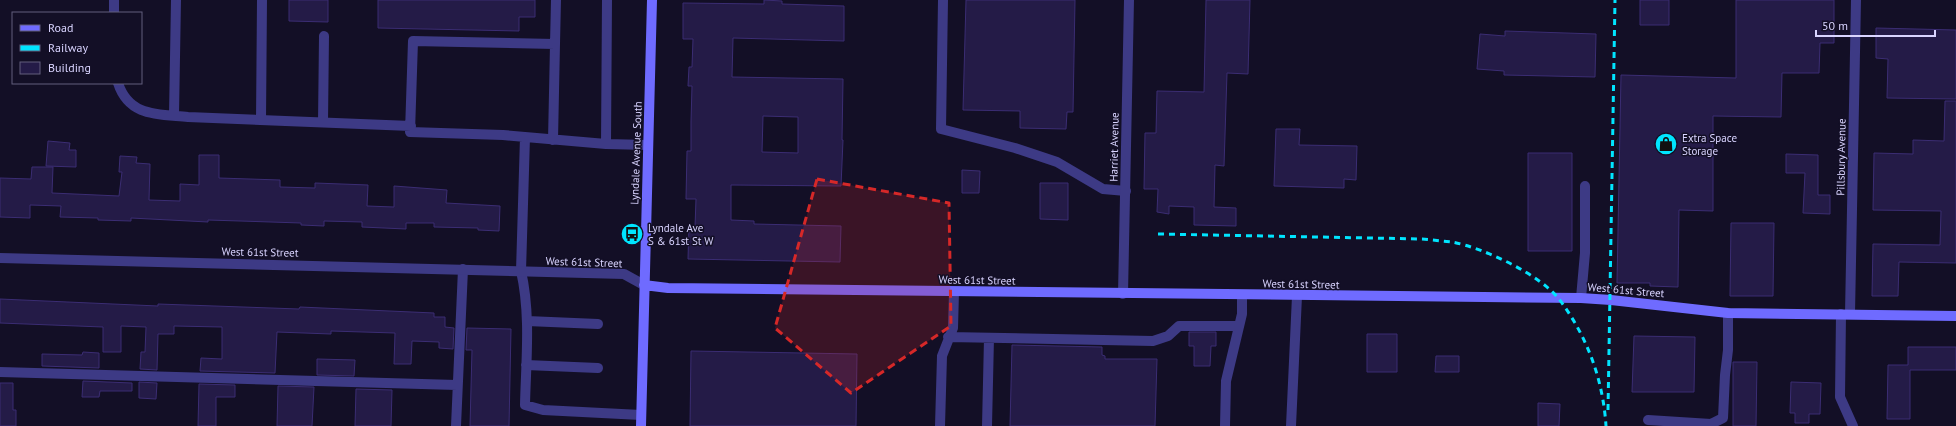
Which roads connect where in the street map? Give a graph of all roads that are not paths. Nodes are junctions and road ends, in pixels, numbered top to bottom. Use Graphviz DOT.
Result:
graph roads {
  1 [pos="114,0"];
  2 [pos="176,0"];
  3 [pos="262,0"];
  4 [pos="556,0"];
  5 [pos="607,0"];
  6 [pos="652,0"];
  7 [pos="943,0"];
  8 [pos="1129,0"];
  9 [pos="1856,0"];
  10 [pos="114,12"];
  11 [pos="324,36"];
  12 [pos="555,44"];
  13 [pos="118,84"];
  14 [pos="174,116"];
  15 [pos="261,120"];
  16 [pos="323,122"];
  17 [pos="411,129"];
  18 [pos="525,137"];
  19 [pos="553,140"];
  20 [pos="606,144"];
  21 [pos="648,145"];
  22 [pos="1585,186"];
  23 [pos="1126,191"];
  24 [pos="0,258"];
  25 [pos="463,269"];
  26 [pos="521,272"];
  27 [pos="644,284"];
  28 [pos="954,292"];
  29 [pos="1124,294"];
  30 [pos="1242,295"];
  31 [pos="1297,296"];
  32 [pos="1581,298"];
  33 [pos="1728,313"];
  34 [pos="1846,314"];
  35 [pos="1956,316"];
  36 [pos="527,321"];
  37 [pos="598,324"];
  38 [pos="1238,326"];
  39 [pos="948,337"];
  40 [pos="989,338"];
  41 [pos="526,365"];
  42 [pos="598,368"];
  43 [pos="0,372"];
  44 [pos="458,385"];
  45 [pos="641,415"];
  46 [pos="1648,420"];
  47 [pos="456,426"];
  48 [pos="641,426"];
  49 [pos="940,426"];
  50 [pos="987,426"];
  51 [pos="1225,426"];
  52 [pos="1291,426"];
  53 [pos="1853,426"];
  1 -- 10 [label="street"];
  2 -- 14 [label="street"];
  3 -- 15 [label="street"];
  4 -- 12 [label="street"];
  5 -- 20 [label="street"];
  6 -- 21 [label="street, Lyndale Avenue South"];
  7 -- 23 [label="street"];
  8 -- 23 [label="street, Harriet Avenue"];
  9 -- 34 [label="street, Pillsbury Avenue"];
  11 -- 16 [label="street"];
  12 -- 17 [label="street"];
  12 -- 19 [label="street"];
  13 -- 14 [label="street"];
  14 -- 15 [label="street"];
  15 -- 16 [label="street"];
  16 -- 17 [label="street"];
  17 -- 18 [label="street"];
  18 -- 19 [label="street"];
  18 -- 26 [label="street"];
  19 -- 20 [label="street"];
  20 -- 21 [label="street"];
  21 -- 27 [label="street, Lyndale Avenue South"];
  22 -- 32 [label="street"];
  23 -- 29 [label="street, Harriet Avenue"];
  24 -- 25 [label="street, West 61st Street"];
  25 -- 26 [label="street, West 61st Street"];
  25 -- 44 [label="street"];
  26 -- 27 [label="street, West 61st Street"];
  26 -- 36 [label="street"];
  27 -- 28 [label="street, West 61st Street"];
  27 -- 45 [label="street, Lyndale Avenue South"];
  28 -- 29 [label="street, West 61st Street"];
  28 -- 39 [label="street"];
  29 -- 30 [label="street, West 61st Street"];
  30 -- 31 [label="street, West 61st Street"];
  30 -- 38 [label="street"];
  31 -- 32 [label="street, West 61st Street"];
  31 -- 52 [label="street"];
  32 -- 33 [label="street, West 61st Street"];
  33 -- 34 [label="street, West 61st Street"];
  33 -- 46 [label="street"];
  34 -- 35 [label="street, West 61st Street"];
  34 -- 53 [label="street, Pillsbury Avenue"];
  36 -- 37 [label="street"];
  36 -- 41 [label="street"];
  38 -- 40 [label="street"];
  38 -- 51 [label="street"];
  39 -- 40 [label="street"];
  39 -- 49 [label="street"];
  40 -- 50 [label="street"];
  41 -- 42 [label="street"];
  41 -- 45 [label="street"];
  43 -- 44 [label="street"];
  44 -- 47 [label="street"];
  45 -- 48 [label="street, Lyndale Avenue South"];
}
